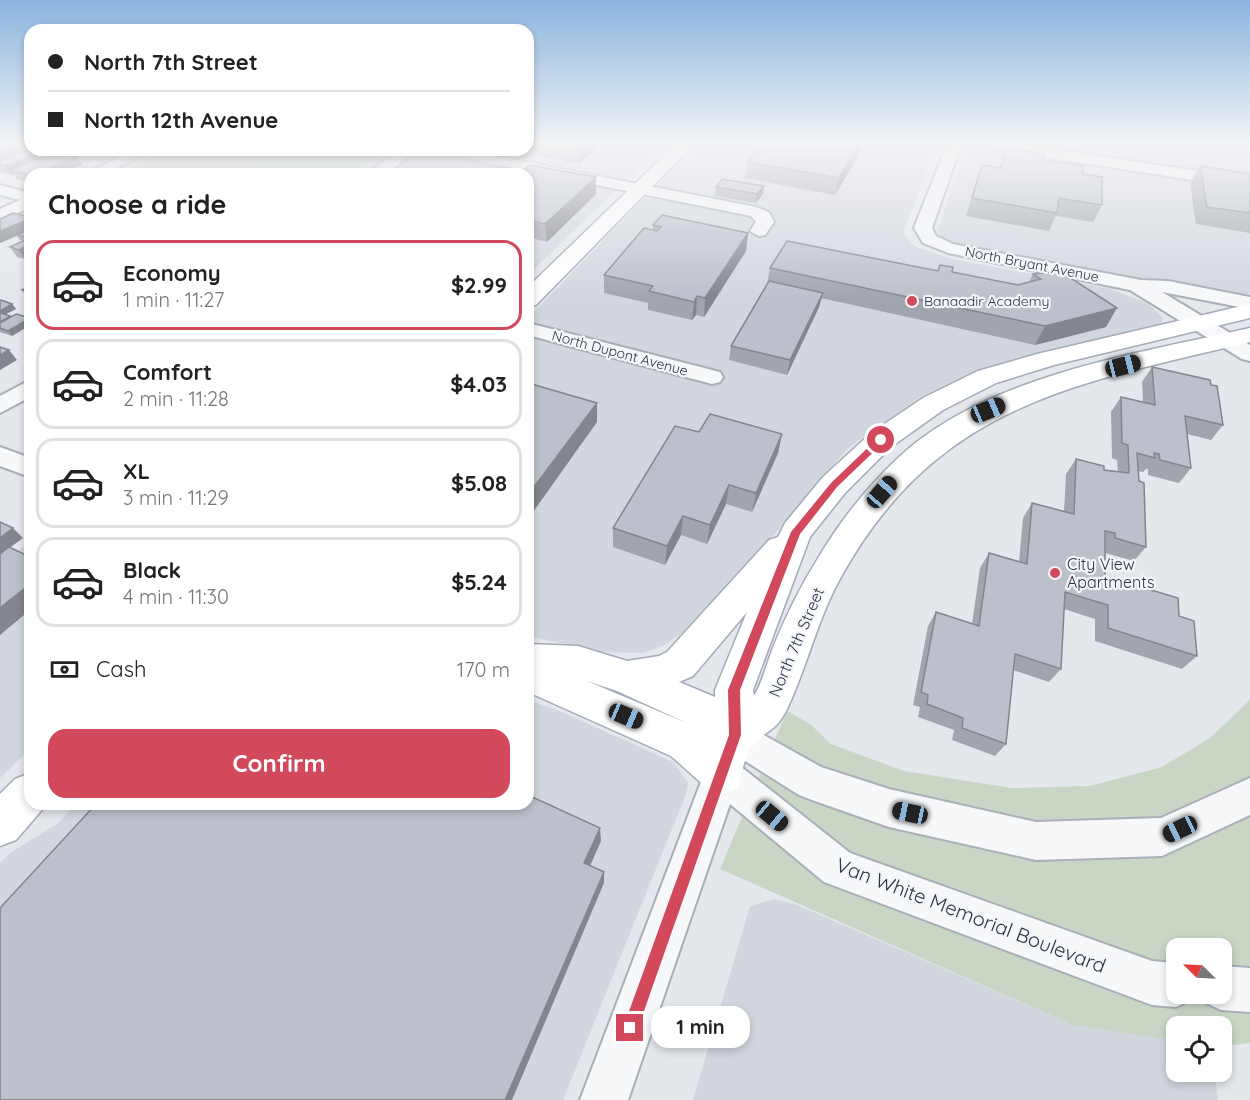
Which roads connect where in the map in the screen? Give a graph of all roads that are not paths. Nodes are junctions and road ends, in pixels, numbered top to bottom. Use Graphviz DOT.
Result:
graph roads {
  1 [pos="632,196"];
  2 [pos="672,196"];
  3 [pos="936,196"];
  4 [pos="24,203"];
  5 [pos="0,215"];
  6 [pos="759,231"];
  7 [pos="1136,285"];
  8 [pos="534,294"];
  9 [pos="1250,303"];
  10 [pos="1250,311"];
  11 [pos="1200,323"];
  12 [pos="534,331"];
  13 [pos="1243,343"];
  14 [pos="712,377"];
  15 [pos="24,391"];
  16 [pos="0,406"];
  17 [pos="0,456"];
  18 [pos="24,466"];
  19 [pos="796,532"];
  20 [pos="534,660"];
  21 [pos="534,677"];
  22 [pos="627,678"];
  23 [pos="735,735"];
  24 [pos="722,774"];
  25 [pos="1250,796"];
  26 [pos="24,800"];
  27 [pos="0,824"];
  28 [pos="1166,984"];
  29 [pos="1232,989"];
  30 [pos="1250,990"];
  31 [pos="604,1100"];
  1 -- 8 [label="main road"];
  2 -- 6 [label="street"];
  3 -- 7 [label="street, North Bryant Avenue"];
  4 -- 5 [label="street"];
  7 -- 9 [label="street, North Bryant Avenue"];
  7 -- 11 [label="street, North Bryant Avenue"];
  10 -- 11 [label="main road"];
  11 -- 13 [label="street, North Bryant Avenue"];
  11 -- 19 [label="main road"];
  12 -- 14 [label="street, North Dupont Avenue"];
  13 -- 23 [label="main road, North 7th Street"];
  15 -- 16 [label="street"];
  17 -- 18 [label="street"];
  19 -- 22 [label="main road"];
  19 -- 23 [label="main road"];
  20 -- 22 [label="main road"];
  21 -- 24 [label="main road"];
  22 -- 23 [label="main road"];
  23 -- 24 [label="main road"];
  23 -- 25 [label="street"];
  24 -- 28 [label="street, Van White Memorial Boulevard"];
  24 -- 31 [label="street"];
  26 -- 27 [label="main road"];
  29 -- 30 [label="street"];
}
